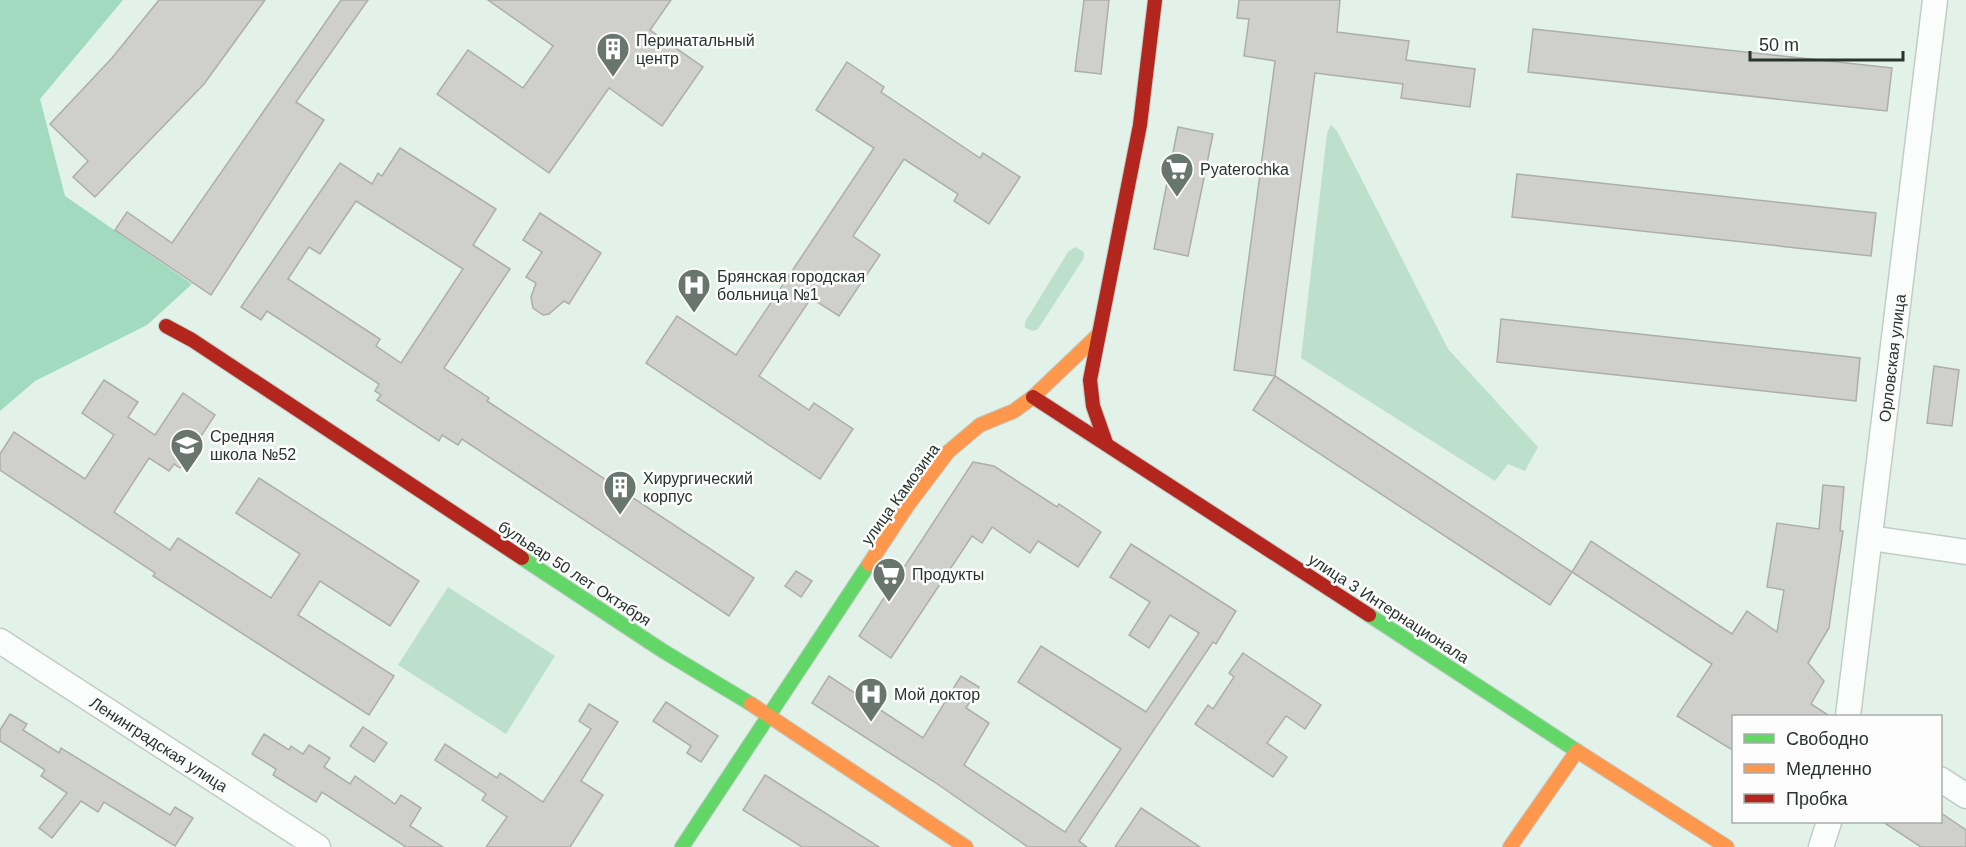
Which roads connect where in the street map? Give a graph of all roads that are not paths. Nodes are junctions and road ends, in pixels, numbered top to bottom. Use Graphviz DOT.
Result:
graph roads {
  1 [pos="1155,0"];
  2 [pos="1935,0"];
  3 [pos="166,326"];
  4 [pos="1098,335"];
  5 [pos="1033,397"];
  6 [pos="1106,443"];
  7 [pos="1869,538"];
  8 [pos="1966,552"];
  9 [pos="0,641"];
  10 [pos="1849,715"];
  11 [pos="770,717"];
  12 [pos="1577,751"];
  13 [pos="1942,779"];
  14 [pos="1966,796"];
  15 [pos="1829,823"];
  16 [pos="318,847"];
  17 [pos="682,847"];
  18 [pos="966,847"];
  19 [pos="1510,847"];
  20 [pos="1727,847"];
  21 [pos="1821,847"];
  1 -- 4 [label="street"];
  2 -- 7 [label="street, Орловская улица"];
  3 -- 11 [label="street, бульвар 50 лет Октября"];
  4 -- 5 [label="street, улица Камозина"];
  4 -- 6 [label="street"];
  5 -- 6 [label="street, улица 3 Интернационала"];
  5 -- 11 [label="street, улица Камозина"];
  6 -- 12 [label="street, улица 3 Интернационала"];
  7 -- 8 [label="street"];
  7 -- 10 [label="street, Орловская улица"];
  9 -- 16 [label="street, Ленинградская улица"];
  11 -- 17 [label="street, улица Камозина"];
  11 -- 18 [label="street, бульвар 50 лет Октября"];
  12 -- 19 [label="street"];
  12 -- 20 [label="street, улица 3 Интернационала"];
  13 -- 14 [label="street"];
  15 -- 21 [label="street"];
}
